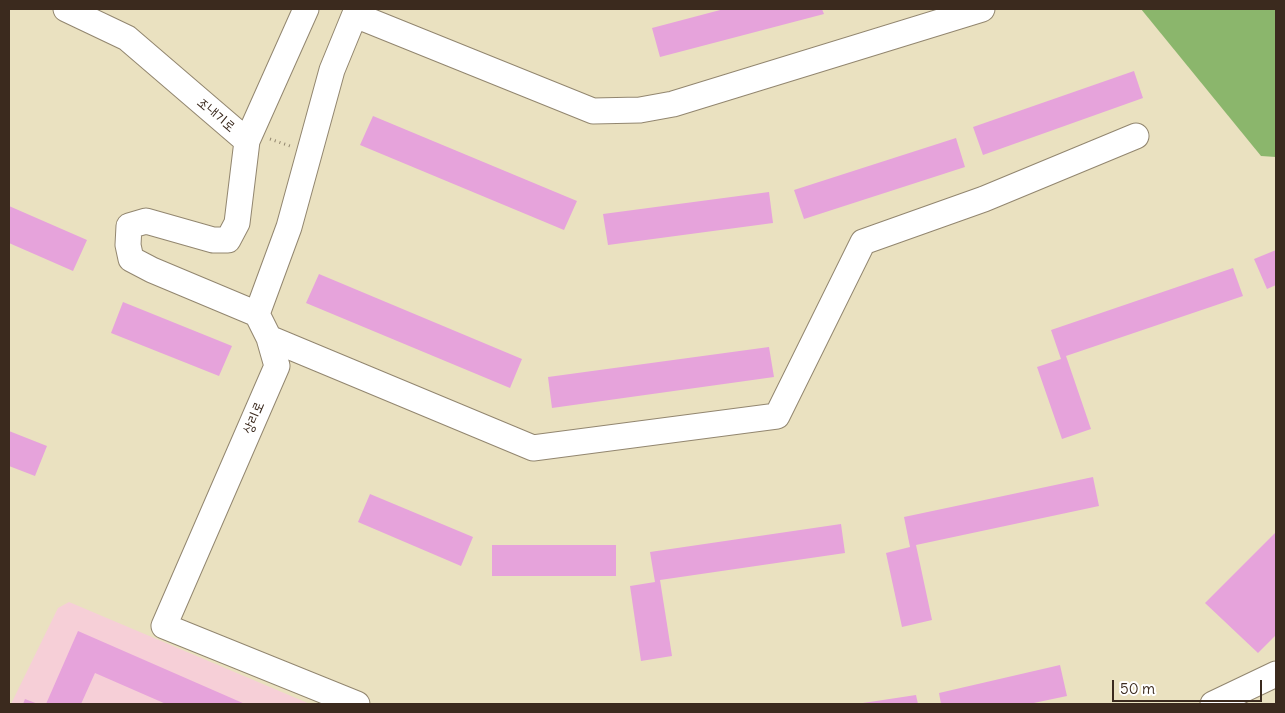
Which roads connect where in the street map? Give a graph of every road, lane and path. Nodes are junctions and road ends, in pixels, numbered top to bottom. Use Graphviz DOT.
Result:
graph roads {
  1 [pos="66,9"];
  2 [pos="306,9"];
  3 [pos="982,9"];
  4 [pos="356,12"];
  5 [pos="249,136"];
  6 [pos="1136,136"];
  7 [pos="309,154"];
  8 [pos="257,314"];
  9 [pos="269,338"];
  10 [pos="1276,674"];
  11 [pos="357,704"];
  12 [pos="1213,704"];
  1 -- 5 [label="street, 조내기로"];
  2 -- 5 [label="street, 조내기로"];
  3 -- 4 [label="street"];
  4 -- 7 [label="street"];
  5 -- 7 [label="path"];
  5 -- 8 [label="street"];
  6 -- 9 [label="street"];
  7 -- 8 [label="street"];
  8 -- 9 [label="street, 상리로"];
  9 -- 11 [label="street, 상리로"];
  10 -- 12 [label="street"];
}
